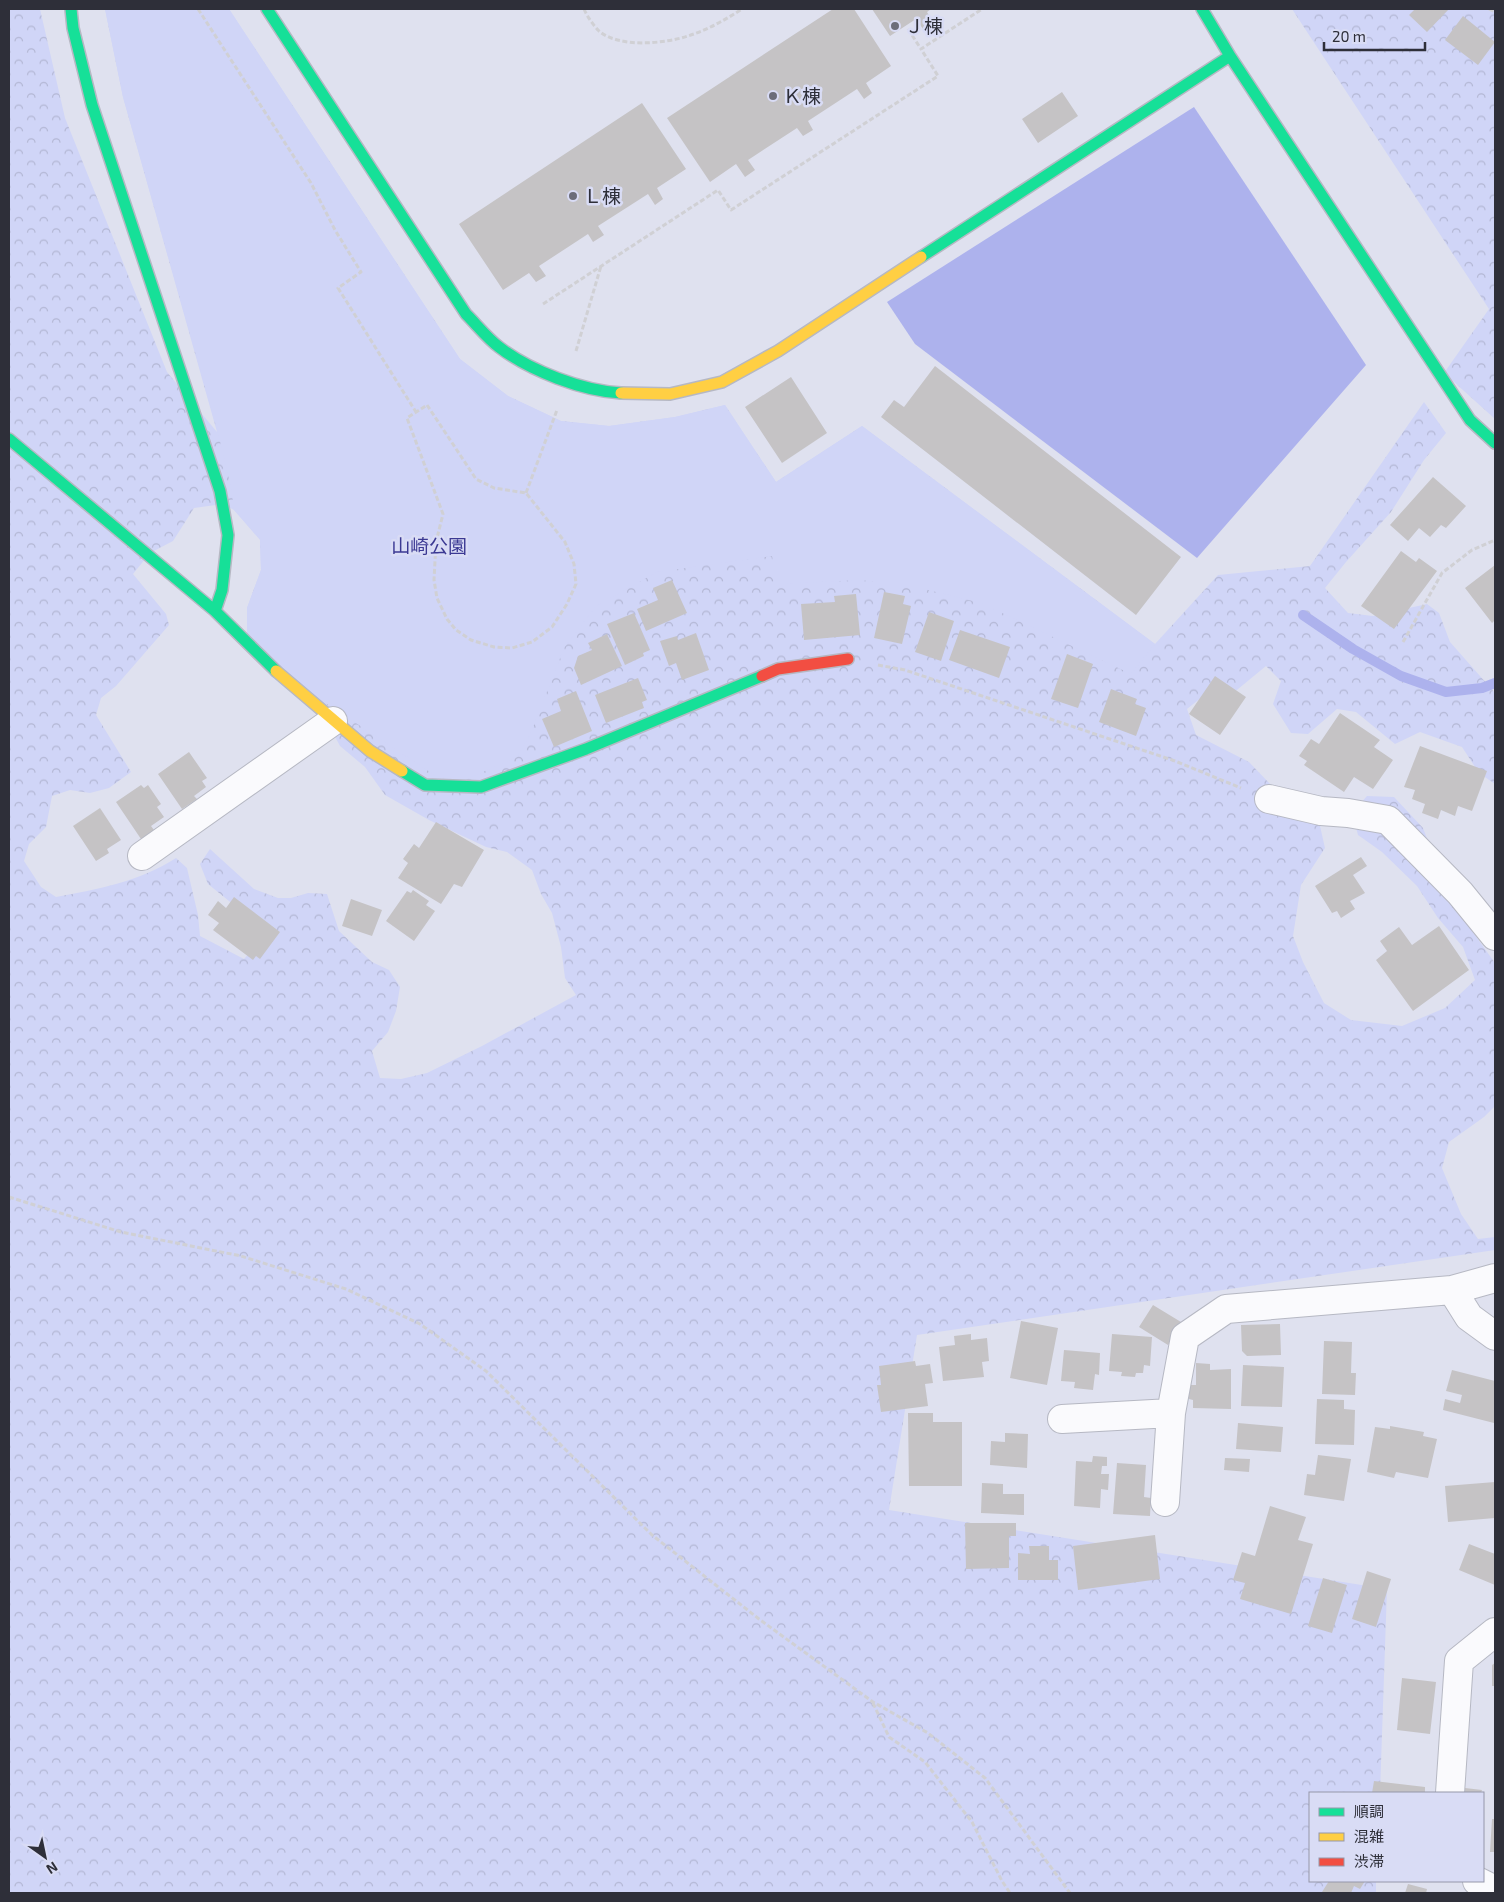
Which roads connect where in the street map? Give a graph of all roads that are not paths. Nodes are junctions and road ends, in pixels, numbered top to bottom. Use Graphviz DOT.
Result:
graph roads {
  1 [pos="71,9"];
  2 [pos="267,9"];
  3 [pos="1202,9"];
  4 [pos="1230,56"];
  5 [pos="9,439"];
  6 [pos="1495,443"];
  7 [pos="215,611"];
  8 [pos="848,659"];
  9 [pos="333,721"];
  10 [pos="1269,799"];
  11 [pos="142,856"];
  12 [pos="1495,936"];
  13 [pos="1495,1278"];
  14 [pos="1452,1290"];
  15 [pos="1495,1336"];
  16 [pos="1171,1413"];
  17 [pos="1062,1419"];
  18 [pos="1165,1502"];
  19 [pos="1495,1632"];
  20 [pos="1450,1792"];
  21 [pos="1479,1882"];
  22 [pos="1495,1890"];
  1 -- 7 [label="street"];
  2 -- 4 [label="street"];
  3 -- 4 [label="street"];
  4 -- 6 [label="street"];
  5 -- 7 [label="street"];
  7 -- 9 [label="street"];
  8 -- 9 [label="street"];
  9 -- 11 [label="street"];
  10 -- 12 [label="street"];
  13 -- 14 [label="street"];
  14 -- 15 [label="street"];
  14 -- 16 [label="street"];
  16 -- 17 [label="street"];
  16 -- 18 [label="street"];
  19 -- 20 [label="street"];
  21 -- 22 [label="street"];
}
